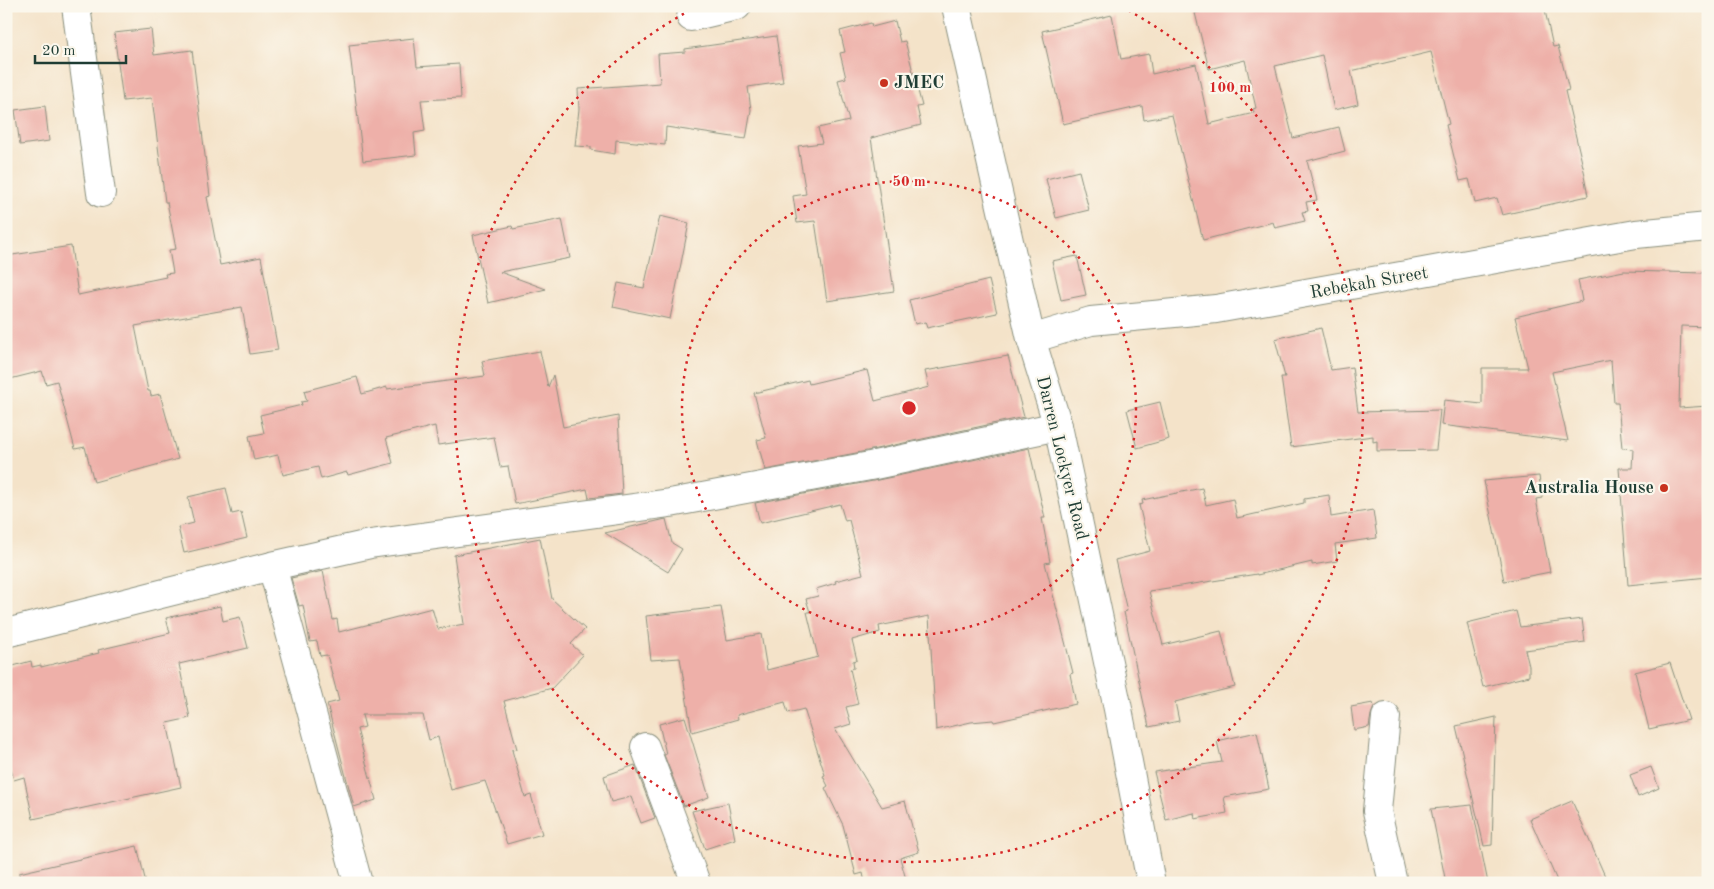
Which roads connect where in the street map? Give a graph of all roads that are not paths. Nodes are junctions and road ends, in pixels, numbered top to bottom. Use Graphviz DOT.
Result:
graph roads {
  1 [pos="76,6"];
  2 [pos="737,6"];
  3 [pos="956,6"];
  4 [pos="691,17"];
  5 [pos="102,193"];
  6 [pos="1708,227"];
  7 [pos="1031,339"];
  8 [pos="1058,426"];
  9 [pos="272,566"];
  10 [pos="6,633"];
  11 [pos="1386,717"];
  12 [pos="644,747"];
  13 [pos="358,883"];
  14 [pos="696,883"];
  15 [pos="1150,883"];
  16 [pos="1394,883"];
  1 -- 5 [label="street"];
  2 -- 4 [label="street"];
  3 -- 7 [label="street, Darren Lockyer Road"];
  6 -- 7 [label="street, Rebekah Street"];
  7 -- 8 [label="street, Darren Lockyer Road"];
  8 -- 9 [label="street"];
  8 -- 15 [label="street, Darren Lockyer Road"];
  9 -- 10 [label="street"];
  9 -- 13 [label="street"];
  11 -- 16 [label="street"];
  12 -- 14 [label="street"];
}
